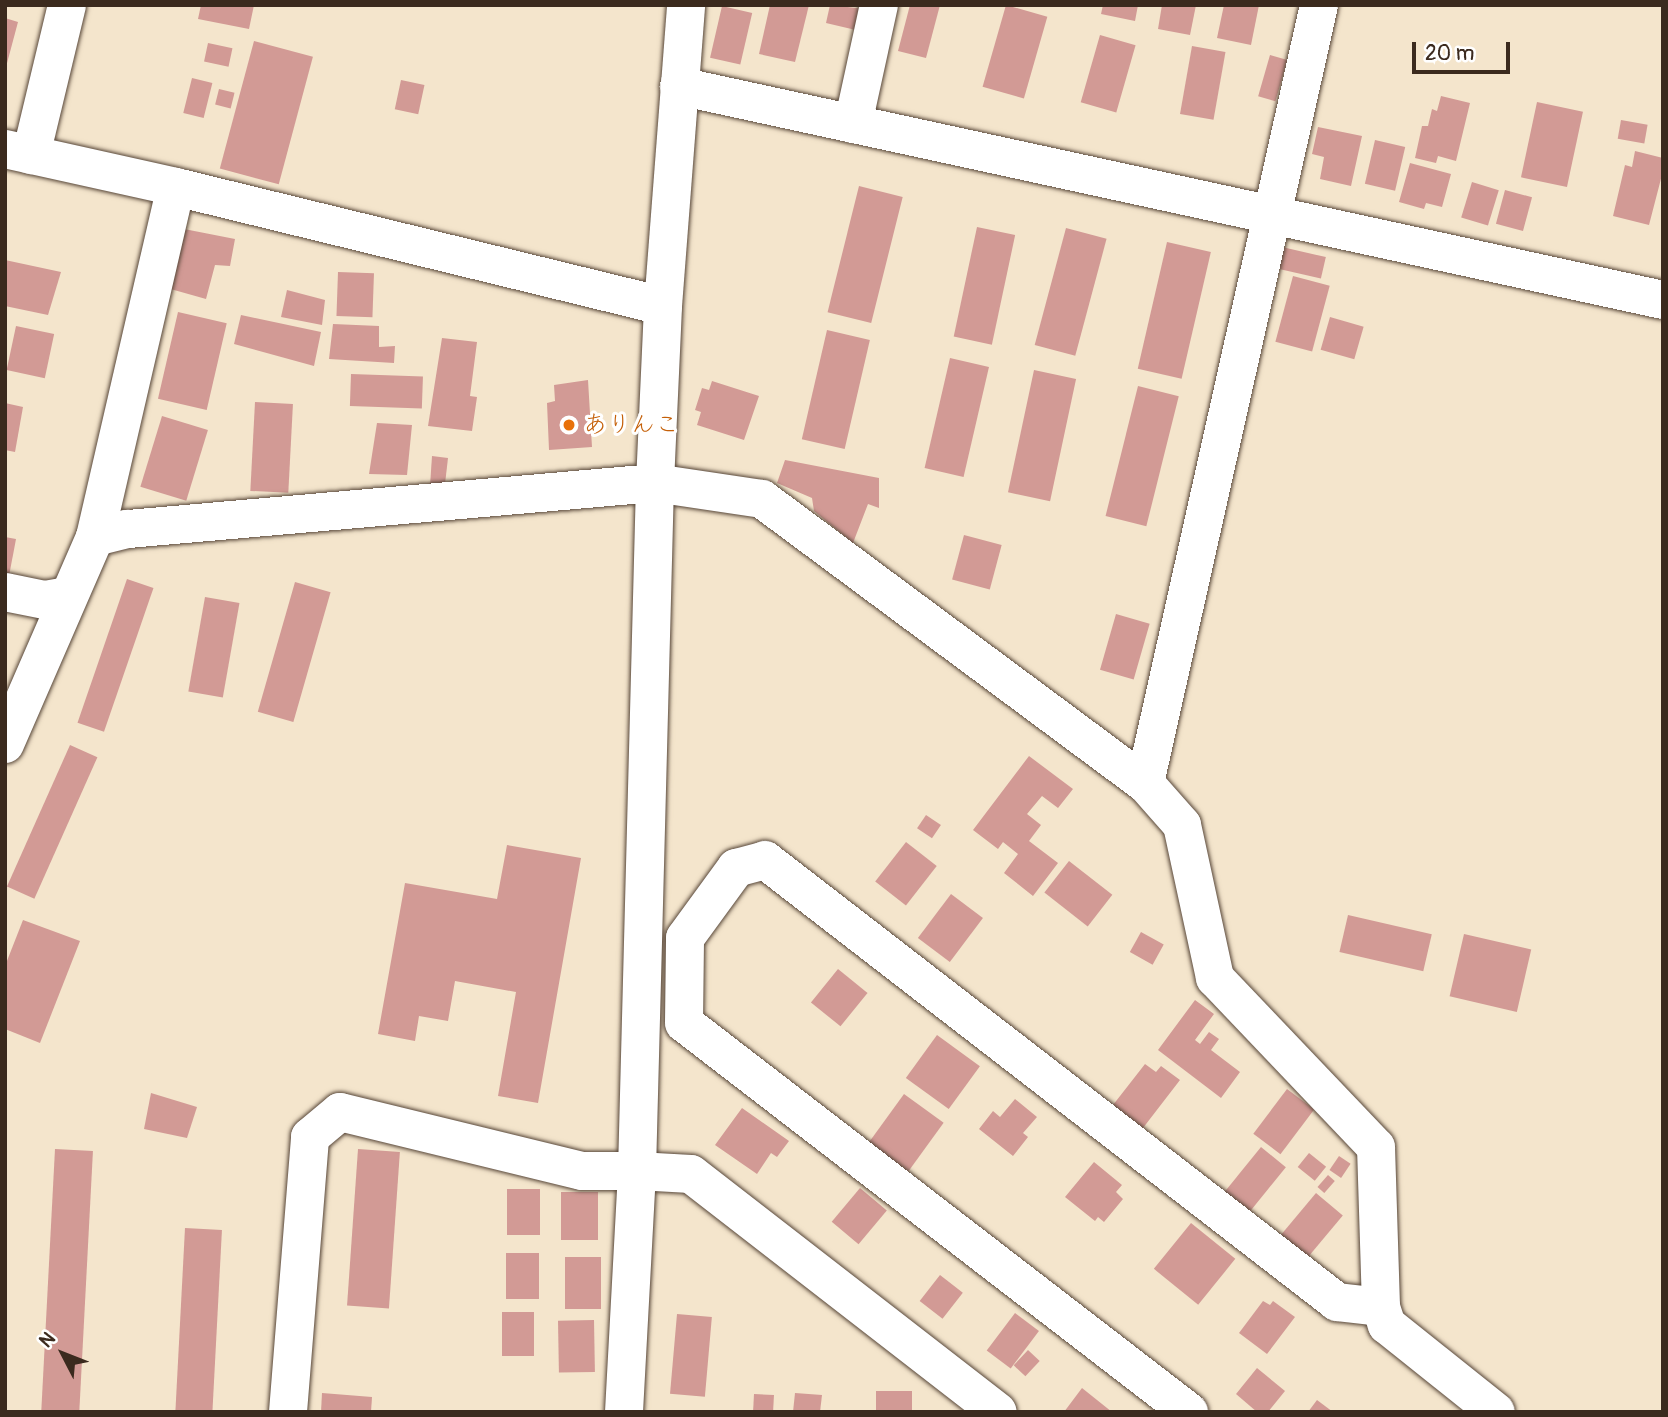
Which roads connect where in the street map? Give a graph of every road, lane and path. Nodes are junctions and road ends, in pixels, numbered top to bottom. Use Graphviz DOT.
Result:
graph roads {
  1 [pos="67,5"];
  2 [pos="686,5"];
  3 [pos="879,5"];
  4 [pos="1319,5"];
  5 [pos="679,86"];
  6 [pos="853,124"];
  7 [pos="18,152"];
  8 [pos="176,187"];
  9 [pos="1274,215"];
  10 [pos="1663,300"];
  11 [pos="663,306"];
  12 [pos="655,483"];
  13 [pos="95,537"];
  14 [pos="5,592"];
  15 [pos="68,596"];
  16 [pos="5,744"];
  17 [pos="1145,783"];
  18 [pos="638,1171"];
  19 [pos="1381,1307"];
  20 [pos="288,1412"];
  21 [pos="624,1412"];
  22 [pos="998,1412"];
  23 [pos="1189,1412"];
  24 [pos="1496,1412"];
  1 -- 7 [label="street"];
  2 -- 5 [label="street"];
  3 -- 6 [label="street"];
  4 -- 9 [label="street"];
  5 -- 6 [label="street"];
  5 -- 11 [label="street"];
  6 -- 9 [label="street"];
  7 -- 8 [label="street"];
  8 -- 11 [label="street"];
  8 -- 13 [label="street"];
  9 -- 10 [label="street"];
  9 -- 17 [label="street"];
  11 -- 12 [label="street"];
  12 -- 13 [label="street"];
  12 -- 17 [label="street"];
  12 -- 18 [label="street"];
  13 -- 15 [label="street"];
  14 -- 15 [label="street"];
  15 -- 16 [label="street"];
  17 -- 19 [label="street"];
  18 -- 20 [label="street"];
  18 -- 21 [label="street"];
  18 -- 22 [label="street"];
  19 -- 23 [label="street"];
  19 -- 24 [label="street"];
}
